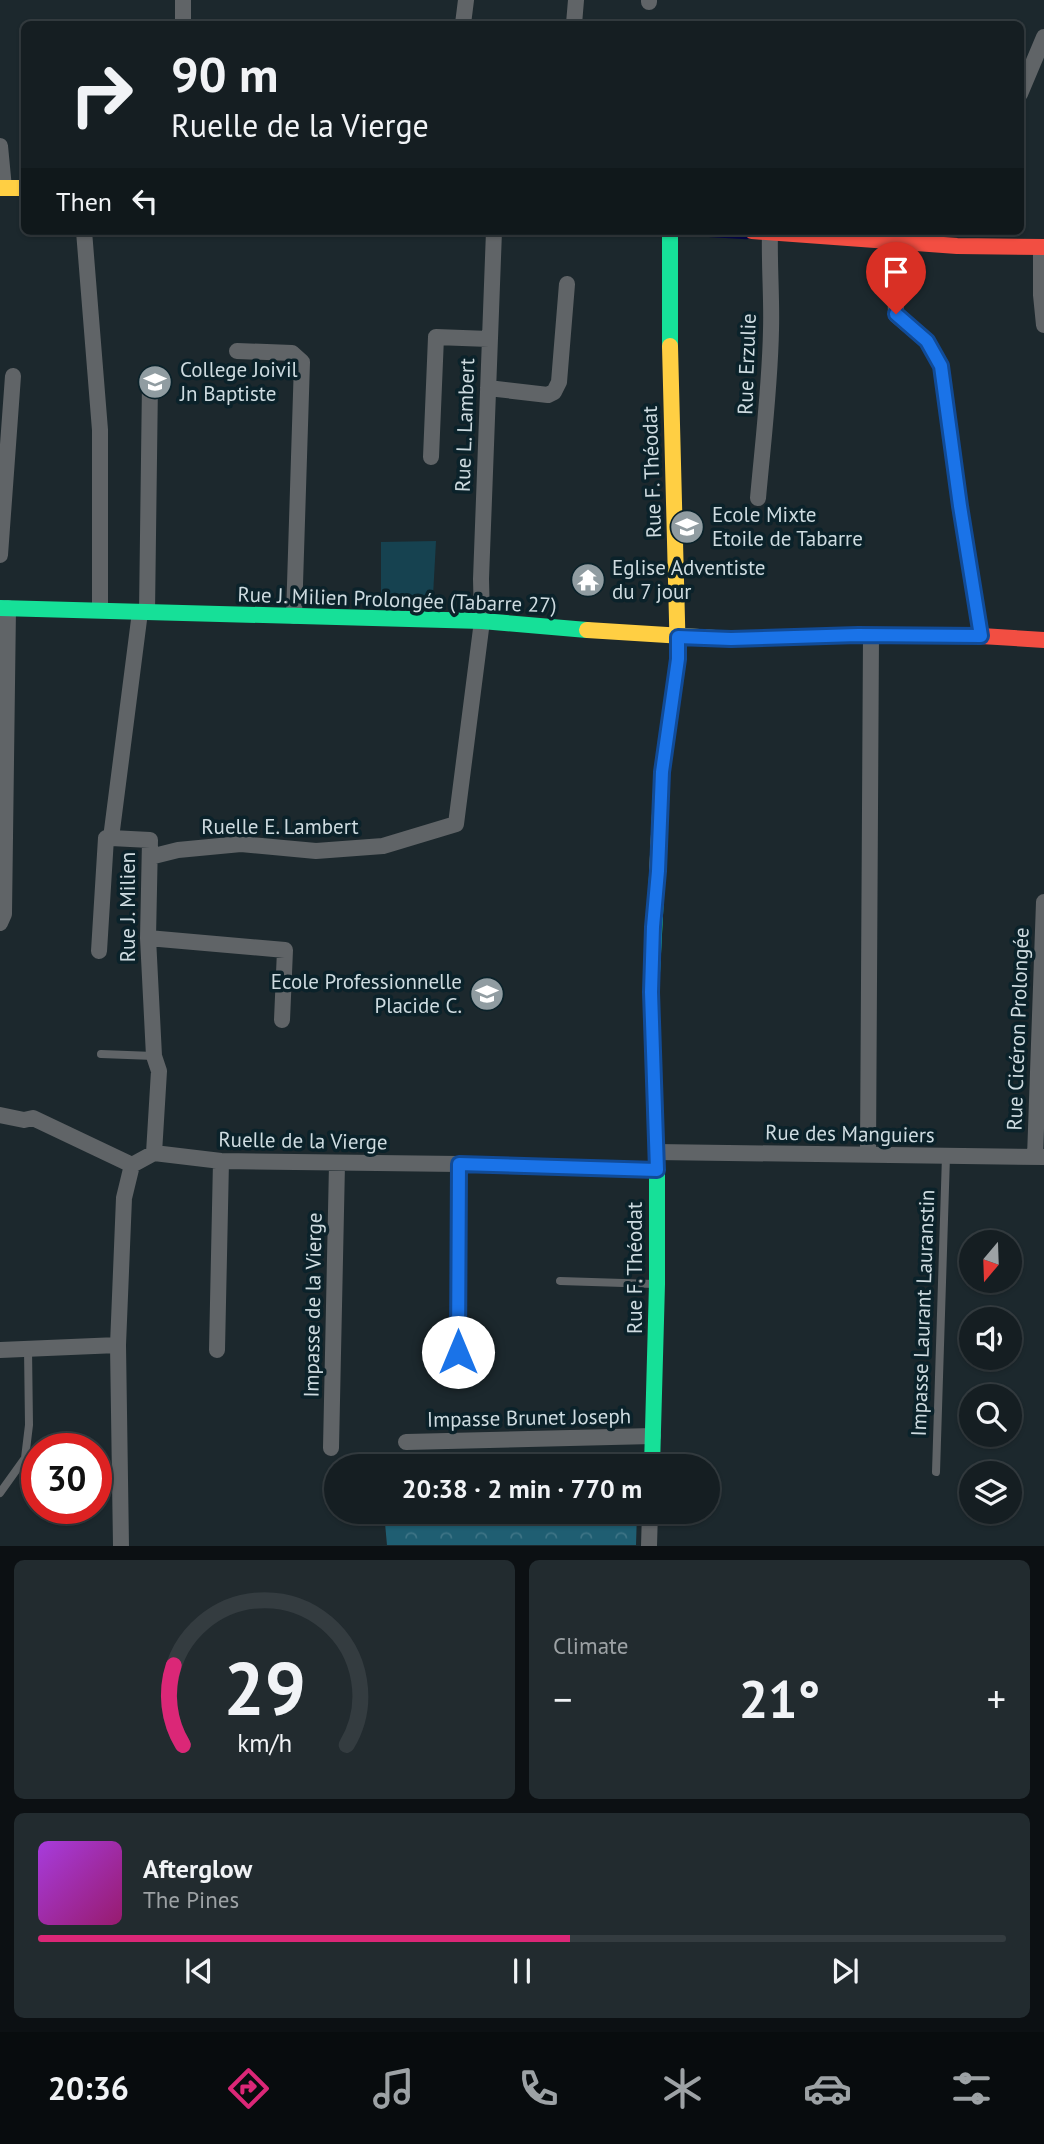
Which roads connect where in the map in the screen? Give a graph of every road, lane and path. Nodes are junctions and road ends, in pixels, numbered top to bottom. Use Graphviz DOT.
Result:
graph roads {
  1 [pos="183,0"];
  2 [pos="466,0"];
  3 [pos="576,0"];
  4 [pos="183,21"];
  5 [pos="463,21"];
  6 [pos="574,21"];
  7 [pos="1044,37"];
  8 [pos="1024,84"];
  9 [pos="0,146"];
  10 [pos="2,188"];
  11 [pos="21,188"];
  12 [pos="84,235"];
  13 [pos="494,235"];
  14 [pos="670,235"];
  15 [pos="770,235"];
  16 [pos="870,235"];
  17 [pos="960,238"];
  18 [pos="894,241"];
  19 [pos="1042,247"];
  20 [pos="567,284"];
  21 [pos="1044,325"];
  22 [pos="489,339"];
  23 [pos="237,351"];
  24 [pos="13,376"];
  25 [pos="150,382"];
  26 [pos="488,388"];
  27 [pos="431,457"];
  28 [pos="758,498"];
  29 [pos="0,555"];
  30 [pos="4,608"];
  31 [pos="100,610"];
  32 [pos="143,612"];
  33 [pos="294,616"];
  34 [pos="482,621"];
  35 [pos="870,636"];
  36 [pos="981,636"];
  37 [pos="678,637"];
  38 [pos="1044,640"];
  39 [pos="111,838"];
  40 [pos="150,857"];
  41 [pos="1044,902"];
  42 [pos="2,919"];
  43 [pos="148,938"];
  44 [pos="99,951"];
  45 [pos="282,1020"];
  46 [pos="101,1054"];
  47 [pos="153,1056"];
  48 [pos="0,1115"];
  49 [pos="656,1152"];
  50 [pos="154,1153"];
  51 [pos="868,1155"];
  52 [pos="946,1156"];
  53 [pos="1039,1157"];
  54 [pos="221,1161"];
  55 [pos="337,1164"];
  56 [pos="459,1164"];
  57 [pos="132,1165"];
  58 [pos="657,1170"];
  59 [pos="559,1281"];
  60 [pos="657,1284"];
  61 [pos="118,1345"];
  62 [pos="27,1349"];
  63 [pos="0,1350"];
  64 [pos="217,1350"];
  65 [pos="458,1352"];
  66 [pos="653,1436"];
  67 [pos="406,1442"];
  68 [pos="331,1448"];
  69 [pos="652,1454"];
  70 [pos="936,1472"];
  71 [pos="0,1493"];
  72 [pos="650,1524"];
  73 [pos="121,1545"];
  74 [pos="649,1545"];
  1 -- 4 [label="street"];
  2 -- 5 [label="street"];
  3 -- 6 [label="street"];
  7 -- 8 [label="street"];
  9 -- 10 [label="street"];
  10 -- 11 [label="street"];
  12 -- 31 [label="street"];
  13 -- 22 [label="street, Rue L. Lambert"];
  14 -- 37 [label="street, Rue F. Théodat"];
  15 -- 28 [label="street, Rue Erzulie"];
  16 -- 18 [label="street"];
  17 -- 18 [label="street"];
  17 -- 19 [label="street"];
  18 -- 36 [label="street"];
  19 -- 21 [label="street"];
  20 -- 26 [label="street"];
  22 -- 26 [label="street, Rue L. Lambert"];
  22 -- 27 [label="street"];
  23 -- 33 [label="street"];
  24 -- 29 [label="street"];
  25 -- 32 [label="street, Rue J. Milien"];
  26 -- 34 [label="street, Rue L. Lambert"];
  30 -- 31 [label="street, Rue J. Milien Prolongée (Tabarre 27)"];
  30 -- 42 [label="street"];
  31 -- 32 [label="street, Rue J. Milien Prolongée (Tabarre 27)"];
  32 -- 33 [label="street, Rue J. Milien Prolongée (Tabarre 27)"];
  32 -- 39 [label="street, Rue J. Milien"];
  33 -- 34 [label="street, Rue J. Milien Prolongée (Tabarre 27)"];
  34 -- 37 [label="street, Rue J. Milien Prolongée (Tabarre 27)"];
  34 -- 40 [label="street, Ruelle E. Lambert"];
  35 -- 36 [label="street, Rue J. Milien Prolongée (Tabarre 27)"];
  35 -- 37 [label="street, Rue J. Milien Prolongée (Tabarre 27)"];
  35 -- 51 [label="street"];
  36 -- 38 [label="street, Rue J. Milien Prolongée (Tabarre 27)"];
  37 -- 49 [label="street, Rue F. Théodat"];
  39 -- 40 [label="street, Rue J. Milien"];
  39 -- 44 [label="street"];
  40 -- 43 [label="street, Rue J. Milien"];
  41 -- 53 [label="street, Rue Cicéron Prolongée"];
  43 -- 45 [label="street"];
  43 -- 47 [label="street, Rue J. Milien"];
  46 -- 47 [label="lane"];
  47 -- 50 [label="street, Rue J. Milien"];
  48 -- 57 [label="street"];
  49 -- 51 [label="street, Rue des Manguiers"];
  49 -- 58 [label="street, Rue F. Théodat"];
  50 -- 54 [label="street, Ruelle de la Vierge"];
  50 -- 57 [label="street"];
  51 -- 52 [label="street, Rue des Manguiers"];
  52 -- 53 [label="street, Rue des Manguiers"];
  52 -- 70 [label="lane, Impasse Laurant Lauranstin"];
  54 -- 55 [label="street, Ruelle de la Vierge"];
  54 -- 64 [label="street"];
  55 -- 56 [label="street, Ruelle de la Vierge"];
  55 -- 68 [label="street, Impasse de la Vierge"];
  56 -- 58 [label="street, Ruelle de la Vierge"];
  56 -- 65 [label="street"];
  57 -- 61 [label="street"];
  58 -- 60 [label="street, Rue F. Théodat"];
  59 -- 60 [label="lane"];
  60 -- 66 [label="street, Rue F. Théodat"];
  61 -- 62 [label="street"];
  61 -- 73 [label="street"];
  62 -- 63 [label="street"];
  62 -- 71 [label="lane"];
  66 -- 67 [label="street, Impasse Brunet Joseph"];
  66 -- 69 [label="street, Rue F. Théodat"];
  72 -- 74 [label="street"];
}
